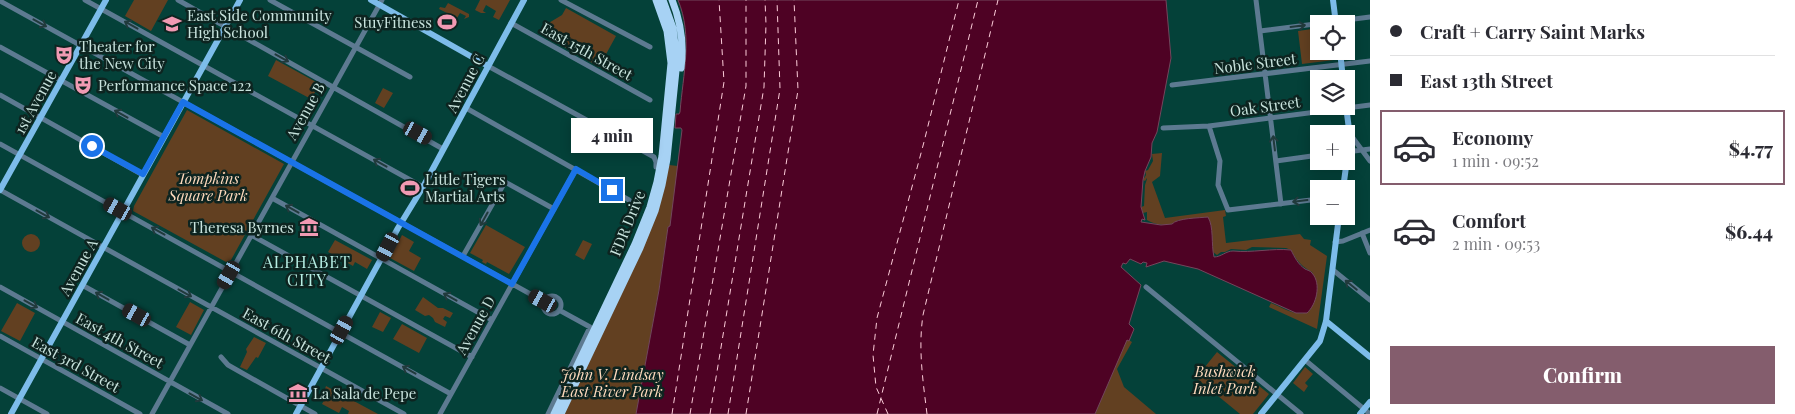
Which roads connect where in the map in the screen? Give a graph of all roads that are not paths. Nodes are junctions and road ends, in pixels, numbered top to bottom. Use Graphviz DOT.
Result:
graph roads {
  1 [pos="0,0"];
  2 [pos="85,0"];
  3 [pos="106,0"];
  4 [pos="178,0"];
  5 [pos="240,0"];
  6 [pos="270,0"];
  7 [pos="371,0"];
  8 [pos="524,0"];
  9 [pos="561,0"];
  10 [pos="656,0"];
  11 [pos="663,0"];
  12 [pos="672,0"];
  13 [pos="1256,0"];
  14 [pos="1333,0"];
  15 [pos="380,2"];
  16 [pos="101,9"];
  17 [pos="1335,15"];
  18 [pos="1370,17"];
  19 [pos="1355,20"];
  20 [pos="511,23"];
  21 [pos="226,26"];
  22 [pos="1310,26"];
  23 [pos="1260,31"];
  24 [pos="80,45"];
  25 [pos="0,47"];
  26 [pos="355,47"];
  27 [pos="650,47"];
  28 [pos="1341,60"];
  29 [pos="1370,61"];
  30 [pos="1341,64"];
  31 [pos="204,66"];
  32 [pos="488,66"];
  33 [pos="1342,70"];
  34 [pos="1265,74"];
  35 [pos="410,77"];
  36 [pos="61,80"];
  37 [pos="1172,85"];
  38 [pos="334,86"];
  39 [pos="675,93"];
  40 [pos="0,95"];
  41 [pos="650,100"];
  42 [pos="183,102"];
  43 [pos="1370,105"];
  44 [pos="1355,106"];
  45 [pos="466,108"];
  46 [pos="1310,112"];
  47 [pos="40,117"];
  48 [pos="1271,118"];
  49 [pos="312,125"];
  50 [pos="1209,126"];
  51 [pos="1163,128"];
  52 [pos="164,137"];
  53 [pos="1355,141"];
  54 [pos="0,144"];
  55 [pos="1370,148"];
  56 [pos="443,149"];
  57 [pos="1361,150"];
  58 [pos="1355,151"];
  59 [pos="19,155"];
  60 [pos="1310,156"];
  61 [pos="1276,161"];
  62 [pos="1370,161"];
  63 [pos="291,162"];
  64 [pos="656,167"];
  65 [pos="576,169"];
  66 [pos="143,174"];
  67 [pos="423,187"];
  68 [pos="0,190"];
  69 [pos="272,198"];
  70 [pos="630,200"];
  71 [pos="1310,200"];
  72 [pos="1282,204"];
  73 [pos="554,209"];
  74 [pos="123,212"];
  75 [pos="402,222"];
  76 [pos="1338,225"];
  77 [pos="1370,230"];
  78 [pos="1362,233"];
  79 [pos="252,234"];
  80 [pos="1335,242"];
  81 [pos="103,248"];
  82 [pos="1370,253"];
  83 [pos="464,256"];
  84 [pos="382,259"];
  85 [pos="1333,270"];
  86 [pos="231,272"];
  87 [pos="512,284"];
  88 [pos="82,285"];
  89 [pos="0,287"];
  90 [pos="1146,287"];
  91 [pos="361,295"];
  92 [pos="1370,300"];
  93 [pos="543,301"];
  94 [pos="211,307"];
  95 [pos="559,310"];
  96 [pos="492,320"];
  97 [pos="62,321"];
  98 [pos="1326,321"];
  99 [pos="341,333"];
  100 [pos="0,336"];
  101 [pos="190,345"];
  102 [pos="220,357"];
  103 [pos="472,357"];
  104 [pos="1370,357"];
  105 [pos="41,359"];
  106 [pos="1305,360"];
  107 [pos="321,368"];
  108 [pos="170,382"];
  109 [pos="0,388"];
  110 [pos="451,394"];
  111 [pos="1277,394"];
  112 [pos="20,398"];
  113 [pos="1370,402"];
  114 [pos="300,406"];
  115 [pos="1362,411"];
  116 [pos="11,414"];
  117 [pos="47,414"];
  118 [pos="140,414"];
  119 [pos="152,414"];
  120 [pos="228,414"];
  121 [pos="296,414"];
  122 [pos="315,414"];
  123 [pos="404,414"];
  124 [pos="440,414"];
  125 [pos="548,414"];
  126 [pos="554,414"];
  127 [pos="561,414"];
  128 [pos="1261,414"];
  129 [pos="1301,414"];
  130 [pos="1370,414"];
  1 -- 24 [label="street, one-way"];
  2 -- 16 [label="street"];
  3 -- 16 [label="main road, 1st Avenue"];
  4 -- 21 [label="street"];
  5 -- 21 [label="main road, Avenue A"];
  6 -- 26 [label="street"];
  7 -- 15 [label="main road"];
  8 -- 20 [label="main road, Avenue C"];
  9 -- 27 [label="street"];
  10 -- 126 [label="highway, FDR Drive"];
  11 -- 39 [label="highway, FDR Drive"];
  12 -- 39 [label="highway"];
  13 -- 23 [label="street"];
  14 -- 17 [label="main road"];
  15 -- 26 [label="street, Avenue B"];
  15 -- 32 [label="main road"];
  16 -- 24 [label="main road, 1st Avenue"];
  31 -- 16 [label="street, one-way"];
  18 -- 19 [label="street"];
  20 -- 32 [label="main road, Avenue C"];
  20 -- 41 [label="street, East 15th Street"];
  21 -- 31 [label="main road, Avenue A"];
  21 -- 38 [label="street, one-way"];
  23 -- 22 [label="street, one-way"];
  23 -- 34 [label="street"];
  24 -- 36 [label="main road, 1st Avenue"];
  24 -- 42 [label="street"];
  25 -- 36 [label="street"];
  26 -- 35 [label="street"];
  26 -- 38 [label="street, Avenue B"];
  28 -- 30 [label="main road"];
  29 -- 30 [label="street, Noble Street"];
  30 -- 33 [label="main road"];
  30 -- 34 [label="street, Noble Street"];
  31 -- 42 [label="main road, Avenue A"];
  31 -- 49 [label="street"];
  32 -- 45 [label="main road, Avenue C"];
  32 -- 64 [label="street"];
  34 -- 37 [label="street, Noble Street"];
  34 -- 48 [label="street"];
  36 -- 47 [label="main road, 1st Avenue"];
  52 -- 36 [label="street, one-way"];
  38 -- 49 [label="street, Avenue B"];
  38 -- 56 [label="street"];
  39 -- 127 [label="highway, FDR Drive"];
  40 -- 47 [label="street"];
  42 -- 52 [label="main road, Avenue A"];
  42 -- 63 [label="street"];
  43 -- 44 [label="street, Oak Street"];
  45 -- 56 [label="main road, Avenue C"];
  45 -- 65 [label="street"];
  46 -- 48 [label="street, Oak Street"];
  47 -- 59 [label="main road, 1st Avenue"];
  47 -- 66 [label="street"];
  48 -- 50 [label="street, Oak Street"];
  61 -- 48 [label="street, one-way"];
  49 -- 63 [label="street, Avenue B"];
  67 -- 49 [label="street, one-way"];
  50 -- 51 [label="street, Oak Street"];
  50 -- 72 [label="street"];
  52 -- 66 [label="main road, Avenue A"];
  53 -- 57 [label="street"];
  54 -- 59 [label="street"];
  55 -- 57 [label="street"];
  56 -- 67 [label="main road, Avenue C"];
  57 -- 58 [label="street"];
  57 -- 62 [label="street"];
  59 -- 68 [label="main road, 1st Avenue"];
  59 -- 74 [label="street"];
  60 -- 61 [label="street"];
  61 -- 72 [label="street"];
  63 -- 69 [label="street, Avenue B"];
  63 -- 75 [label="street"];
  65 -- 70 [label="street"];
  65 -- 73 [label="street, Avenue D"];
  66 -- 74 [label="main road, Avenue A"];
  67 -- 75 [label="main road, Avenue C"];
  68 -- 81 [label="street, East 6th Street, one-way"];
  69 -- 79 [label="street, Avenue B"];
  84 -- 69 [label="street, one-way"];
  71 -- 72 [label="street, one-way"];
  73 -- 83 [label="street, one-way"];
  73 -- 87 [label="street, Avenue D"];
  74 -- 81 [label="main road, Avenue A"];
  86 -- 74 [label="street, one-way"];
  75 -- 83 [label="street"];
  75 -- 84 [label="main road, Avenue C"];
  76 -- 80 [label="main road"];
  77 -- 78 [label="street"];
  78 -- 80 [label="street"];
  78 -- 82 [label="street"];
  79 -- 86 [label="street, Avenue B"];
  79 -- 91 [label="street"];
  80 -- 85 [label="main road"];
  81 -- 88 [label="main road, Avenue A"];
  81 -- 94 [label="street, East 6th Street, one-way"];
  83 -- 87 [label="street"];
  84 -- 91 [label="main road, Avenue C"];
  96 -- 84 [label="street, one-way"];
  92 -- 85 [label="street, one-way"];
  85 -- 98 [label="main road"];
  86 -- 94 [label="street, Avenue B"];
  86 -- 99 [label="street"];
  87 -- 93 [label="street"];
  87 -- 96 [label="street, Avenue D"];
  88 -- 97 [label="main road, Avenue A"];
  101 -- 88 [label="street, one-way"];
  89 -- 97 [label="street, East 4th Street, one-way"];
  90 -- 111 [label="street"];
  91 -- 99 [label="main road, Avenue C"];
  91 -- 103 [label="street"];
  93 -- 95 [label="street"];
  93 -- 95 [label="street"];
  94 -- 101 [label="street, Avenue B"];
  94 -- 107 [label="street, East 6th Street"];
  95 -- 125 [label="street"];
  96 -- 103 [label="street, Avenue D"];
  97 -- 105 [label="main road, Avenue A"];
  97 -- 108 [label="street, East 4th Street"];
  98 -- 104 [label="main road"];
  98 -- 106 [label="main road"];
  99 -- 107 [label="main road, Avenue C"];
  110 -- 99 [label="street, one-way"];
  100 -- 105 [label="street, East 3rd Street"];
  101 -- 108 [label="street, Avenue B"];
  102 -- 114 [label="street"];
  103 -- 110 [label="street, Avenue D"];
  105 -- 112 [label="main road, Avenue A"];
  105 -- 118 [label="street, East 3rd Street"];
  106 -- 111 [label="main road"];
  106 -- 115 [label="street"];
  107 -- 114 [label="main road, Avenue C"];
  107 -- 123 [label="street, East 6th Street"];
  108 -- 119 [label="street, Avenue B"];
  108 -- 120 [label="street, East 4th Street, one-way"];
  109 -- 112 [label="street"];
  110 -- 124 [label="street, Avenue D"];
  111 -- 128 [label="main road"];
  111 -- 129 [label="street"];
  112 -- 116 [label="main road, Avenue A"];
  112 -- 117 [label="street"];
  113 -- 115 [label="main road"];
  114 -- 121 [label="main road, Avenue C"];
  114 -- 122 [label="street"];
  115 -- 130 [label="street"];
}
